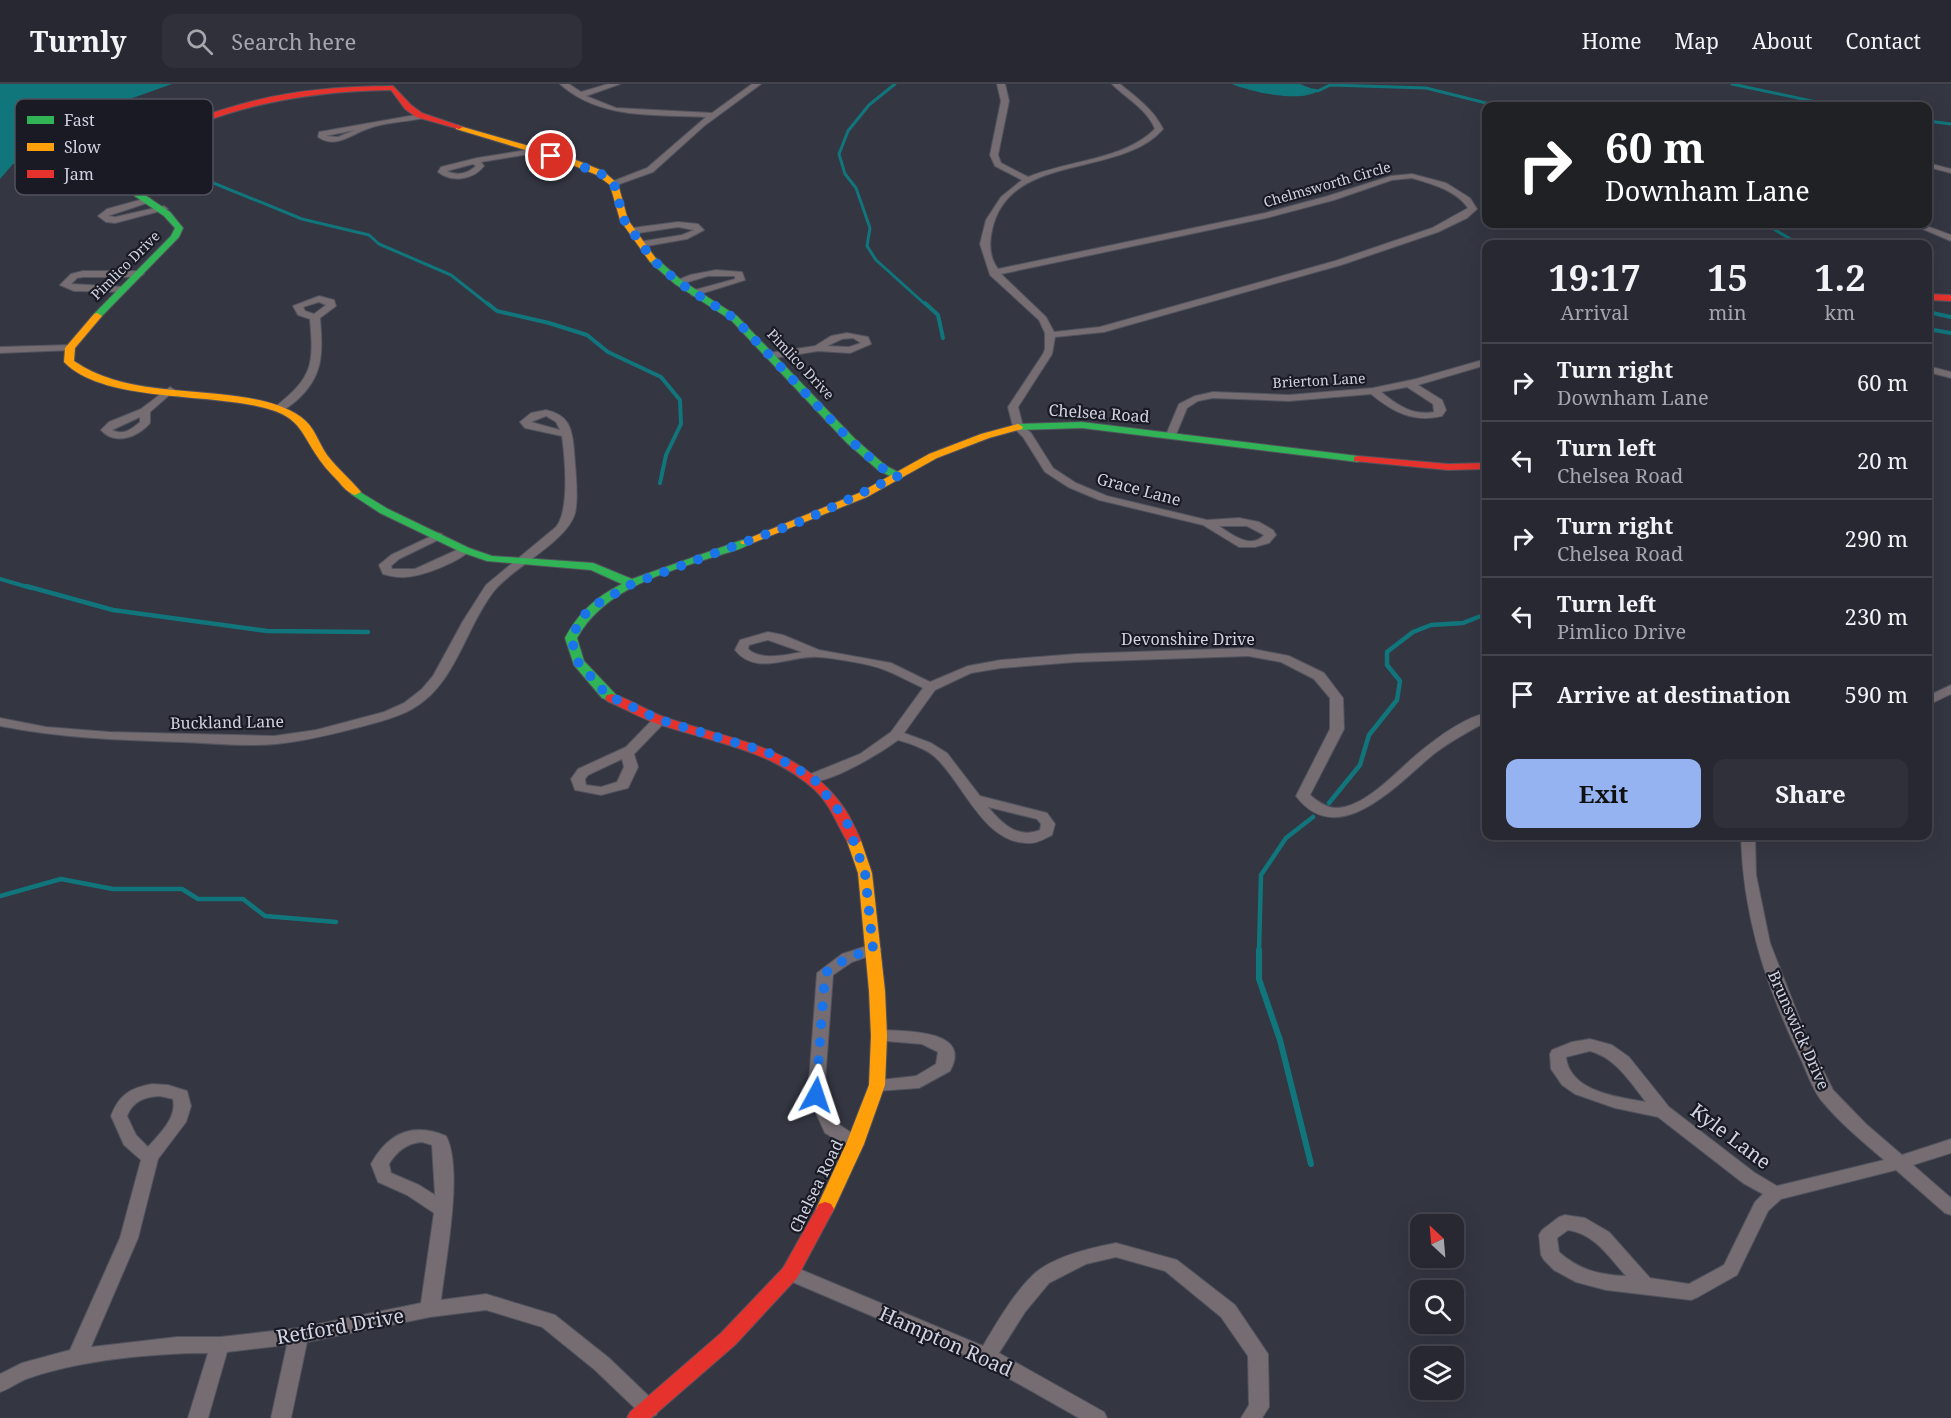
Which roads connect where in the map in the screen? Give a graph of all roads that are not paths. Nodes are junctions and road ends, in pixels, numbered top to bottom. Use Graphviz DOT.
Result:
graph roads {
  1 [pos="564,84"];
  2 [pos="616,84"];
  3 [pos="757,84"];
  4 [pos="1001,84"];
  5 [pos="1116,84"];
  6 [pos="580,95"];
  7 [pos="213,113"];
  8 [pos="713,115"];
  9 [pos="421,116"];
  10 [pos="364,127"];
  11 [pos="533,151"];
  12 [pos="475,161"];
  13 [pos="1932,166"];
  14 [pos="1951,171"];
  15 [pos="1028,180"];
  16 [pos="614,184"];
  17 [pos="138,195"];
  18 [pos="147,200"];
  19 [pos="164,209"];
  20 [pos="1925,228"];
  21 [pos="632,231"];
  22 [pos="1951,238"];
  23 [pos="641,244"];
  24 [pos="993,273"];
  25 [pos="139,274"];
  26 [pos="678,282"];
  27 [pos="123,289"];
  28 [pos="694,293"];
  29 [pos="1932,297"];
  30 [pos="1951,298"];
  31 [pos="315,317"];
  32 [pos="1050,335"];
  33 [pos="70,348"];
  34 [pos="818,348"];
  35 [pos="0,350"];
  36 [pos="769,356"];
  37 [pos="1482,363"];
  38 [pos="1932,370"];
  39 [pos="1951,375"];
  40 [pos="1409,384"];
  41 [pos="170,390"];
  42 [pos="1372,391"];
  43 [pos="279,409"];
  44 [pos="145,411"];
  45 [pos="1018,427"];
  46 [pos="566,434"];
  47 [pos="1171,435"];
  48 [pos="1482,466"];
  49 [pos="898,476"];
  50 [pos="1207,524"];
  51 [pos="438,536"];
  52 [pos="465,550"];
  53 [pos="523,563"];
  54 [pos="632,584"];
  55 [pos="816,653"];
  56 [pos="930,687"];
  57 [pos="1951,689"];
  58 [pos="1932,697"];
  59 [pos="1482,719"];
  60 [pos="660,720"];
  61 [pos="0,722"];
  62 [pos="896,735"];
  63 [pos="627,752"];
  64 [pos="813,778"];
  65 [pos="974,799"];
  66 [pos="1748,840"];
  67 [pos="873,949"];
  68 [pos="879,1036"];
  69 [pos="877,1085"];
  70 [pos="1663,1111"];
  71 [pos="855,1144"];
  72 [pos="1951,1146"];
  73 [pos="150,1157"];
  74 [pos="1898,1163"];
  75 [pos="1775,1193"];
  76 [pos="1951,1208"];
  77 [pos="442,1209"];
  78 [pos="790,1273"];
  79 [pos="1645,1285"];
  80 [pos="430,1309"];
  81 [pos="299,1336"];
  82 [pos="220,1345"];
  83 [pos="987,1356"];
  84 [pos="76,1358"];
  85 [pos="0,1384"];
  86 [pos="643,1413"];
  87 [pos="198,1418"];
  88 [pos="280,1418"];
  89 [pos="1097,1418"];
  90 [pos="1251,1418"];
  1 -- 6 [label="street"];
  2 -- 6 [label="street"];
  3 -- 8 [label="street"];
  4 -- 15 [label="street"];
  5 -- 15 [label="street"];
  6 -- 8 [label="street"];
  7 -- 9 [label="street, Pimlico Drive"];
  8 -- 16 [label="street"];
  9 -- 10 [label="street"];
  9 -- 11 [label="street, Pimlico Drive"];
  11 -- 12 [label="street"];
  11 -- 16 [label="street, Pimlico Drive"];
  13 -- 14 [label="street"];
  15 -- 24 [label="street"];
  16 -- 21 [label="street, Pimlico Drive"];
  17 -- 18 [label="street, Pimlico Drive"];
  18 -- 19 [label="street, Pimlico Drive"];
  18 -- 19 [label="street"];
  19 -- 25 [label="street, Pimlico Drive"];
  20 -- 22 [label="street"];
  21 -- 23 [label="street, Pimlico Drive"];
  21 -- 23 [label="street"];
  23 -- 26 [label="street, Pimlico Drive"];
  24 -- 32 [label="street"];
  24 -- 32 [label="street, Chelmsworth Circle"];
  25 -- 27 [label="street, Pimlico Drive"];
  25 -- 27 [label="street"];
  26 -- 28 [label="street, Pimlico Drive"];
  26 -- 28 [label="street"];
  27 -- 33 [label="street, Pimlico Drive"];
  28 -- 36 [label="street, Pimlico Drive"];
  29 -- 30 [label="street"];
  31 -- 43 [label="street"];
  32 -- 45 [label="street"];
  33 -- 35 [label="street"];
  33 -- 41 [label="street"];
  34 -- 36 [label="street"];
  36 -- 49 [label="street, Pimlico Drive"];
  37 -- 40 [label="street, Brierton Lane"];
  38 -- 39 [label="street"];
  40 -- 42 [label="street, Brierton Lane"];
  40 -- 42 [label="street"];
  41 -- 43 [label="street"];
  41 -- 44 [label="street"];
  42 -- 47 [label="street, Brierton Lane"];
  43 -- 51 [label="street"];
  45 -- 47 [label="street, Chelsea Road"];
  45 -- 49 [label="street, Chelsea Road"];
  45 -- 50 [label="street, Grace Lane"];
  46 -- 53 [label="street, Buckland Lane"];
  47 -- 48 [label="street, Chelsea Road"];
  49 -- 54 [label="street, Chelsea Road"];
  50 -- 50 [label="street, Grace Lane"];
  51 -- 52 [label="street"];
  51 -- 52 [label="street"];
  52 -- 53 [label="street"];
  53 -- 54 [label="street"];
  53 -- 61 [label="street, Buckland Lane"];
  54 -- 60 [label="street, Chelsea Road"];
  55 -- 55 [label="street"];
  55 -- 56 [label="street"];
  56 -- 59 [label="street, Devonshire Drive"];
  56 -- 62 [label="street"];
  57 -- 58 [label="street"];
  60 -- 63 [label="street"];
  60 -- 64 [label="street, Chelsea Road"];
  62 -- 64 [label="street"];
  62 -- 65 [label="street"];
  64 -- 67 [label="street, Chelsea Road"];
  65 -- 65 [label="street"];
  66 -- 74 [label="street, Brunswick Drive"];
  67 -- 68 [label="street, Chelsea Road"];
  67 -- 71 [label="street"];
  68 -- 69 [label="street, Chelsea Road"];
  68 -- 69 [label="street"];
  69 -- 71 [label="street, Chelsea Road"];
  70 -- 70 [label="street, Kyle Lane"];
  70 -- 75 [label="street, Kyle Lane"];
  71 -- 78 [label="street, Chelsea Road"];
  72 -- 74 [label="street"];
  73 -- 84 [label="street"];
  74 -- 75 [label="street"];
  74 -- 76 [label="street, Brunswick Drive"];
  75 -- 79 [label="street"];
  77 -- 80 [label="street"];
  78 -- 83 [label="street, Hampton Road"];
  78 -- 86 [label="street, Chelsea Road"];
  79 -- 79 [label="street"];
  80 -- 81 [label="street, Retford Drive"];
  80 -- 86 [label="street, Retford Drive"];
  81 -- 82 [label="street, Retford Drive"];
  81 -- 88 [label="street"];
  82 -- 84 [label="street, Retford Drive"];
  82 -- 87 [label="street"];
  83 -- 89 [label="street, Hampton Road"];
  83 -- 90 [label="street"];
  84 -- 85 [label="street, Retford Drive"];
}
